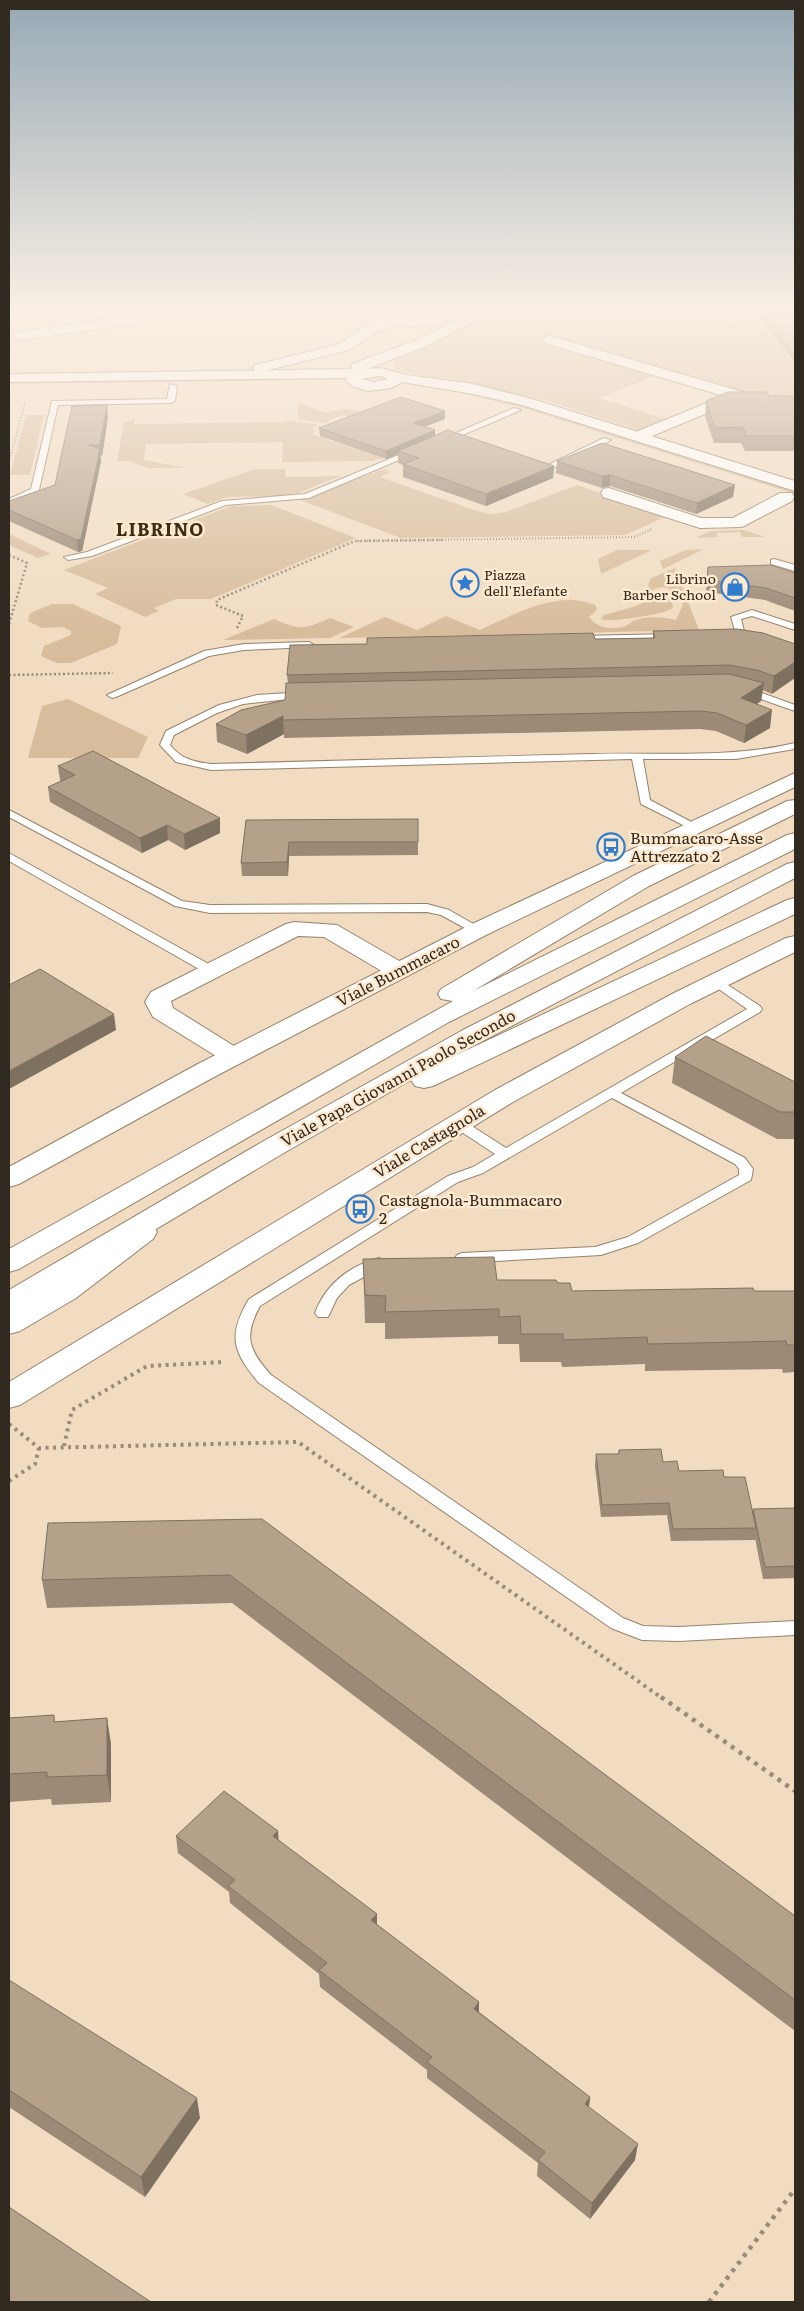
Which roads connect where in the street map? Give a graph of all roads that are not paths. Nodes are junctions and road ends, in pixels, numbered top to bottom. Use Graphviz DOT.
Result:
graph roads {
  1 [pos="52,415"];
  2 [pos="505,415"];
  3 [pos="532,415"];
  4 [pos="566,415"];
  5 [pos="690,415"];
  6 [pos="639,436"];
  7 [pos="607,440"];
  8 [pos="552,465"];
  9 [pos="609,493"];
  10 [pos="792,494"];
  11 [pos="9,502"];
  12 [pos="68,557"];
  13 [pos="774,562"];
  14 [pos="795,568"];
  15 [pos="795,627"];
  16 [pos="739,636"];
  17 [pos="681,637"];
  18 [pos="571,639"];
  19 [pos="323,645"];
  20 [pos="735,689"];
  21 [pos="112,695"];
  22 [pos="312,695"];
  23 [pos="795,708"];
  24 [pos="795,746"];
  25 [pos="637,756"];
  26 [pos="795,779"];
  27 [pos="795,806"];
  28 [pos="9,813"];
  29 [pos="693,826"];
  30 [pos="795,840"];
  31 [pos="9,856"];
  32 [pos="795,869"];
  33 [pos="795,905"];
  34 [pos="478,930"];
  35 [pos="795,943"];
  36 [pos="210,970"];
  37 [pos="399,971"];
  38 [pos="717,982"];
  39 [pos="233,1056"];
  40 [pos="610,1092"];
  41 [pos="458,1124"];
  42 [pos="272,1148"];
  43 [pos="198,1153"];
  44 [pos="505,1154"];
  45 [pos="9,1178"];
  46 [pos="194,1193"];
  47 [pos="92,1214"];
  48 [pos="9,1251"];
  49 [pos="451,1259"];
  50 [pos="393,1261"];
  51 [pos="9,1262"];
  52 [pos="9,1302"];
  53 [pos="323,1313"];
  54 [pos="9,1324"];
  55 [pos="9,1397"];
  56 [pos="795,1628"];
  1 -- 11 [label="lane"];
  2 -- 12 [label="lane"];
  3 -- 7 [label="main road"];
  4 -- 6 [label="main road"];
  5 -- 6 [label="main road"];
  6 -- 10 [label="main road"];
  7 -- 8 [label="lane"];
  7 -- 10 [label="main road"];
  9 -- 10 [label="main road"];
  13 -- 14 [label="lane"];
  15 -- 16 [label="lane"];
  17 -- 18 [label="lane"];
  19 -- 21 [label="lane"];
  20 -- 23 [label="lane"];
  22 -- 25 [label="lane"];
  24 -- 25 [label="lane"];
  25 -- 29 [label="lane"];
  26 -- 29 [label="main road, Viale Bummacaro"];
  27 -- 43 [label="main road"];
  28 -- 34 [label="lane"];
  29 -- 34 [label="main road, Viale Bummacaro"];
  30 -- 43 [label="main road, Viale Papa Giovanni Paolo Secondo"];
  31 -- 36 [label="lane"];
  32 -- 42 [label="main road, Viale Papa Giovanni Paolo Secondo"];
  33 -- 42 [label="main road"];
  34 -- 37 [label="main road, Viale Bummacaro"];
  35 -- 38 [label="main road, Viale Castagnola"];
  36 -- 37 [label="main road"];
  36 -- 39 [label="main road"];
  37 -- 39 [label="main road, Viale Bummacaro"];
  38 -- 40 [label="lane"];
  38 -- 41 [label="main road, Viale Castagnola"];
  39 -- 45 [label="main road, Viale Bummacaro"];
  40 -- 44 [label="lane"];
  40 -- 49 [label="lane"];
  41 -- 44 [label="lane"];
  41 -- 55 [label="main road, Viale Castagnola"];
  42 -- 46 [label="main road, Viale Papa Giovanni Paolo Secondo"];
  43 -- 47 [label="main road, Viale Papa Giovanni Paolo Secondo"];
  44 -- 56 [label="lane"];
  46 -- 52 [label="main road, Viale Papa Giovanni Paolo Secondo"];
  46 -- 54 [label="main road"];
  47 -- 48 [label="main road"];
  47 -- 51 [label="main road, Viale Papa Giovanni Paolo Secondo"];
  50 -- 53 [label="lane"];
}
